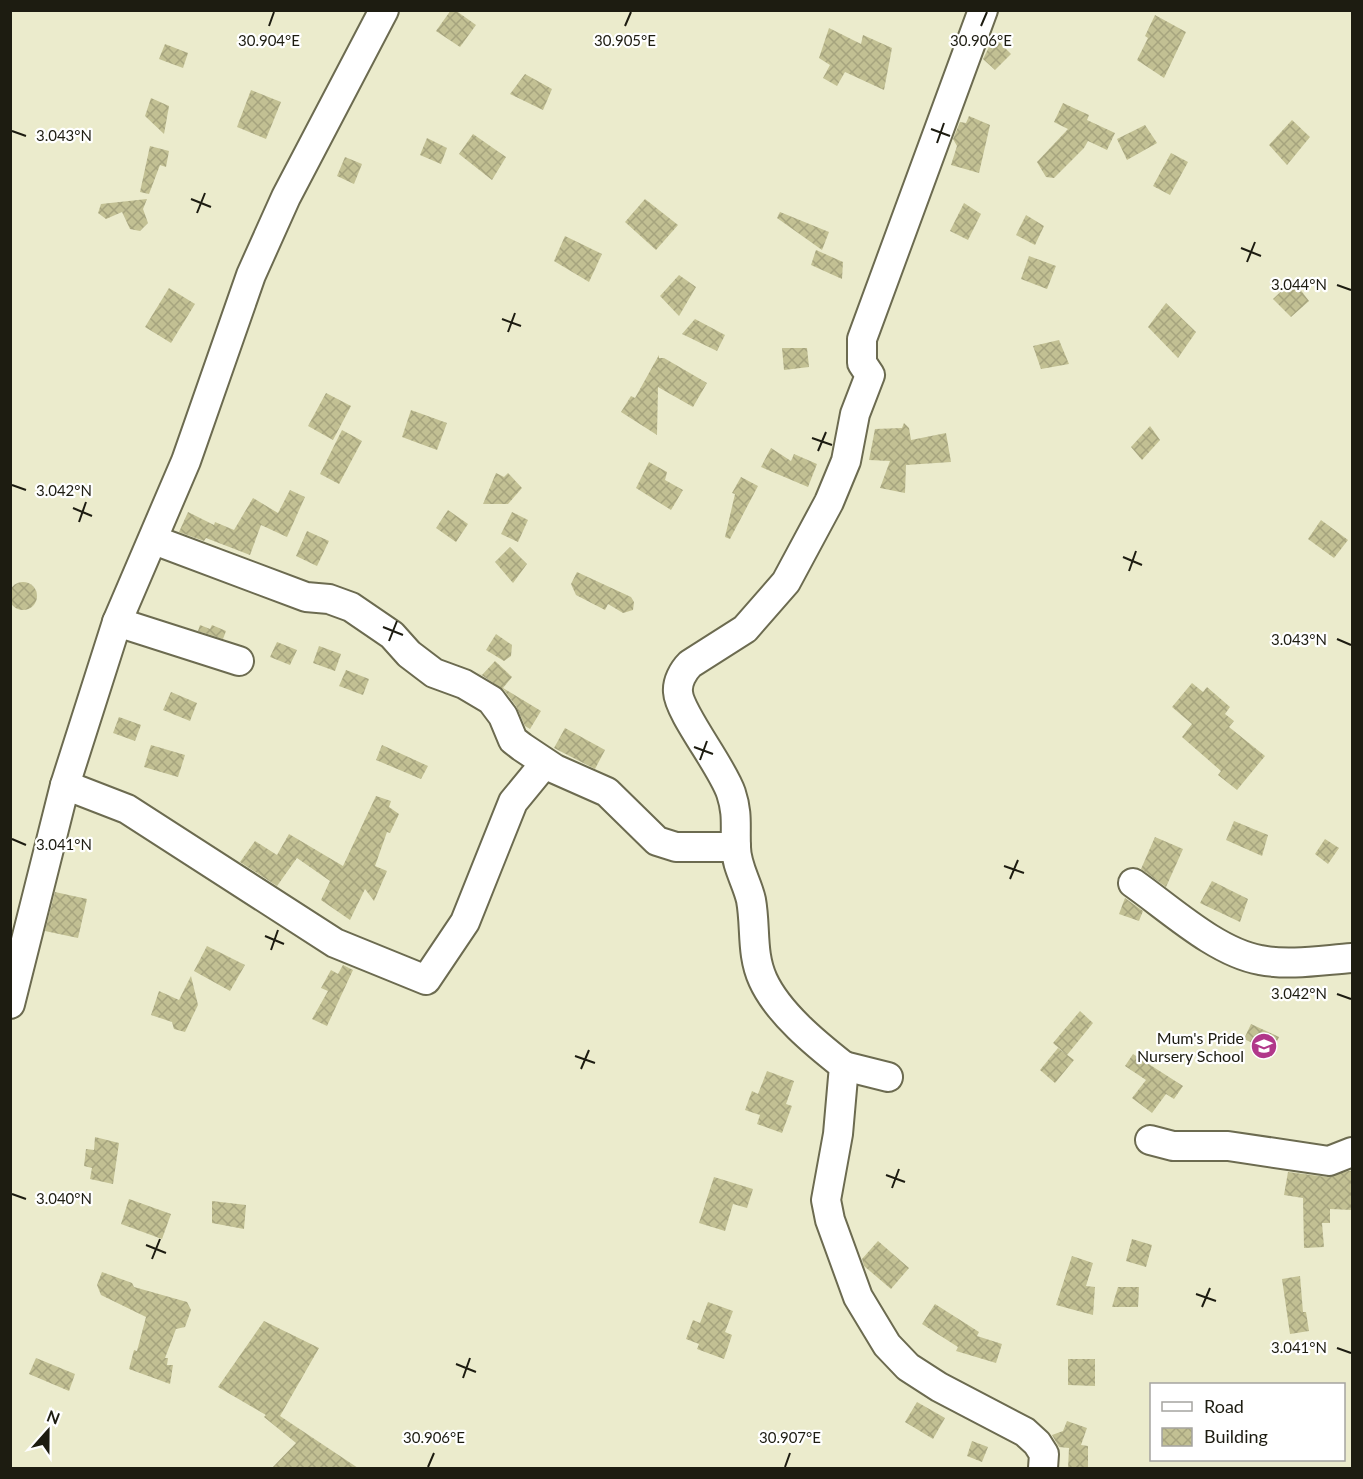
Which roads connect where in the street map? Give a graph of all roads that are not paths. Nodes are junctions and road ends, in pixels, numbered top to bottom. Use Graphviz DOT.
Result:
graph roads {
  1 [pos="384,10"];
  2 [pos="983,10"];
  3 [pos="154,540"];
  4 [pos="117,622"];
  5 [pos="239,661"];
  6 [pos="545,763"];
  7 [pos="64,785"];
  8 [pos="736,847"];
  9 [pos="1134,883"];
  10 [pos="1353,958"];
  11 [pos="10,1004"];
  12 [pos="844,1066"];
  13 [pos="888,1077"];
  14 [pos="1150,1140"];
  15 [pos="1353,1152"];
  16 [pos="1043,1468"];
  1 -- 3 [label="street"];
  2 -- 8 [label="street"];
  3 -- 4 [label="street"];
  3 -- 6 [label="street"];
  4 -- 5 [label="street"];
  4 -- 7 [label="street"];
  6 -- 7 [label="street"];
  6 -- 8 [label="street"];
  7 -- 11 [label="street"];
  8 -- 12 [label="street"];
  9 -- 10 [label="street"];
  12 -- 13 [label="street"];
  12 -- 16 [label="street"];
  14 -- 15 [label="street"];
}
